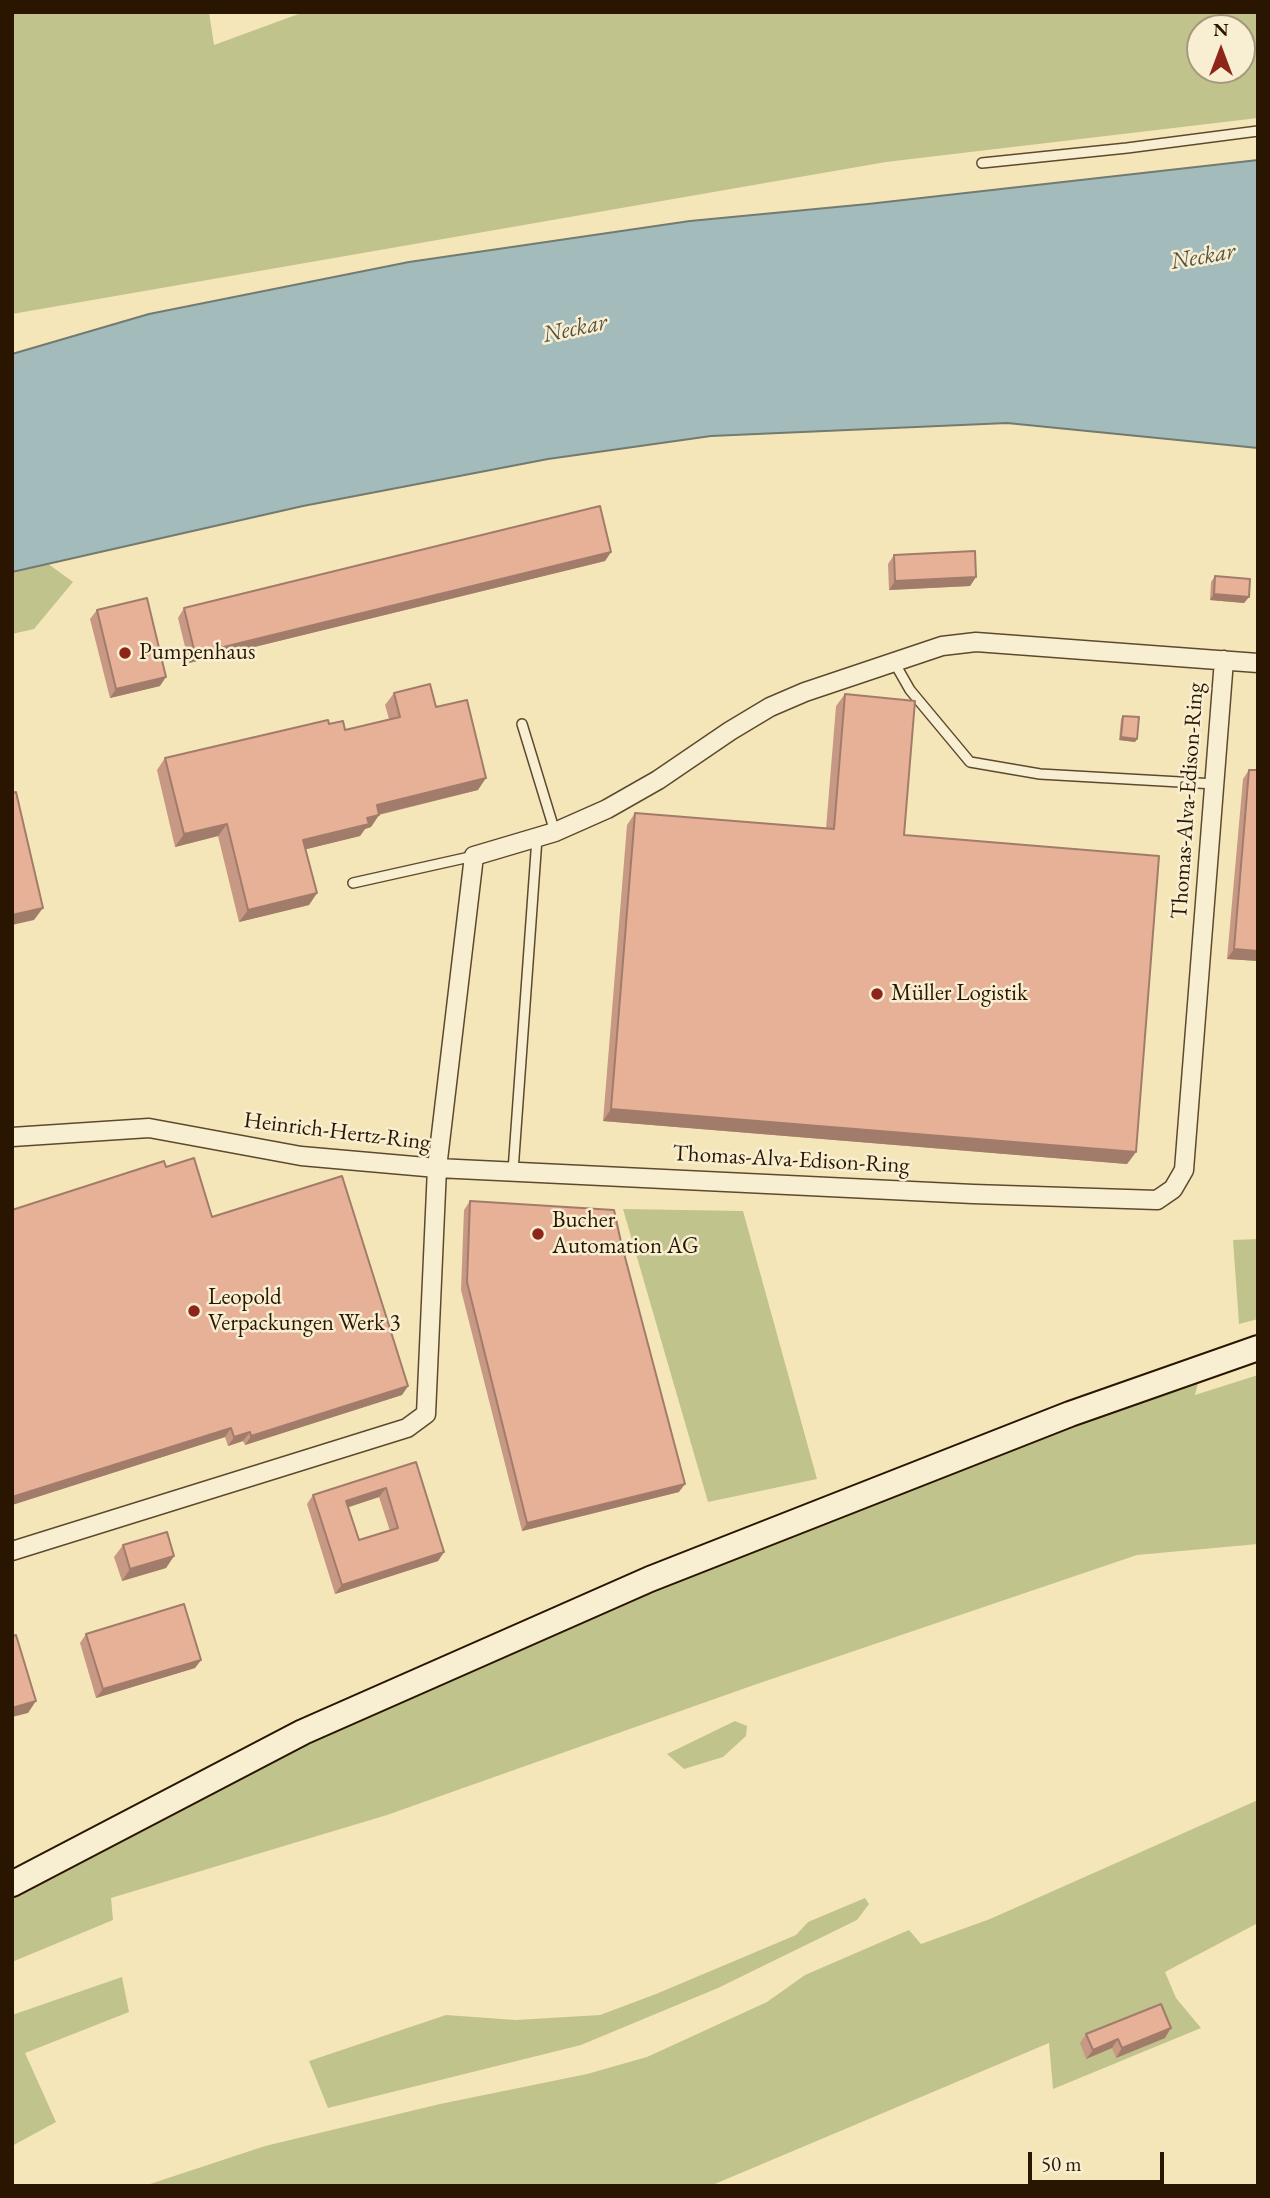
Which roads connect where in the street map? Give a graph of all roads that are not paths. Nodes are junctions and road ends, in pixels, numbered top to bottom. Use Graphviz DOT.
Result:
graph roads {
  1 [pos="1258,131"];
  2 [pos="982,163"];
  3 [pos="1224,660"];
  4 [pos="894,662"];
  5 [pos="1258,663"];
  6 [pos="522,724"];
  7 [pos="1215,784"];
  8 [pos="555,832"];
  9 [pos="537,838"];
  10 [pos="474,856"];
  11 [pos="353,883"];
  12 [pos="12,1137"];
  13 [pos="437,1168"];
  14 [pos="513,1171"];
  15 [pos="1258,1348"];
  16 [pos="12,1551"];
  17 [pos="12,1884"];
  1 -- 2 [label="lane"];
  3 -- 4 [label="street, Thomas-Alva-Edison-Ring"];
  3 -- 5 [label="street"];
  3 -- 7 [label="street, Thomas-Alva-Edison-Ring"];
  4 -- 7 [label="lane"];
  4 -- 8 [label="street, Thomas-Alva-Edison-Ring"];
  6 -- 8 [label="lane"];
  7 -- 14 [label="street, Thomas-Alva-Edison-Ring"];
  8 -- 9 [label="street, Thomas-Alva-Edison-Ring"];
  9 -- 10 [label="street, Thomas-Alva-Edison-Ring"];
  9 -- 14 [label="lane"];
  10 -- 11 [label="lane"];
  10 -- 13 [label="street"];
  12 -- 13 [label="street, Heinrich-Hertz-Ring"];
  13 -- 14 [label="street, Thomas-Alva-Edison-Ring"];
  13 -- 16 [label="street, Heinrich-Hertz-Ring"];
  15 -- 17 [label="main road"];
}
